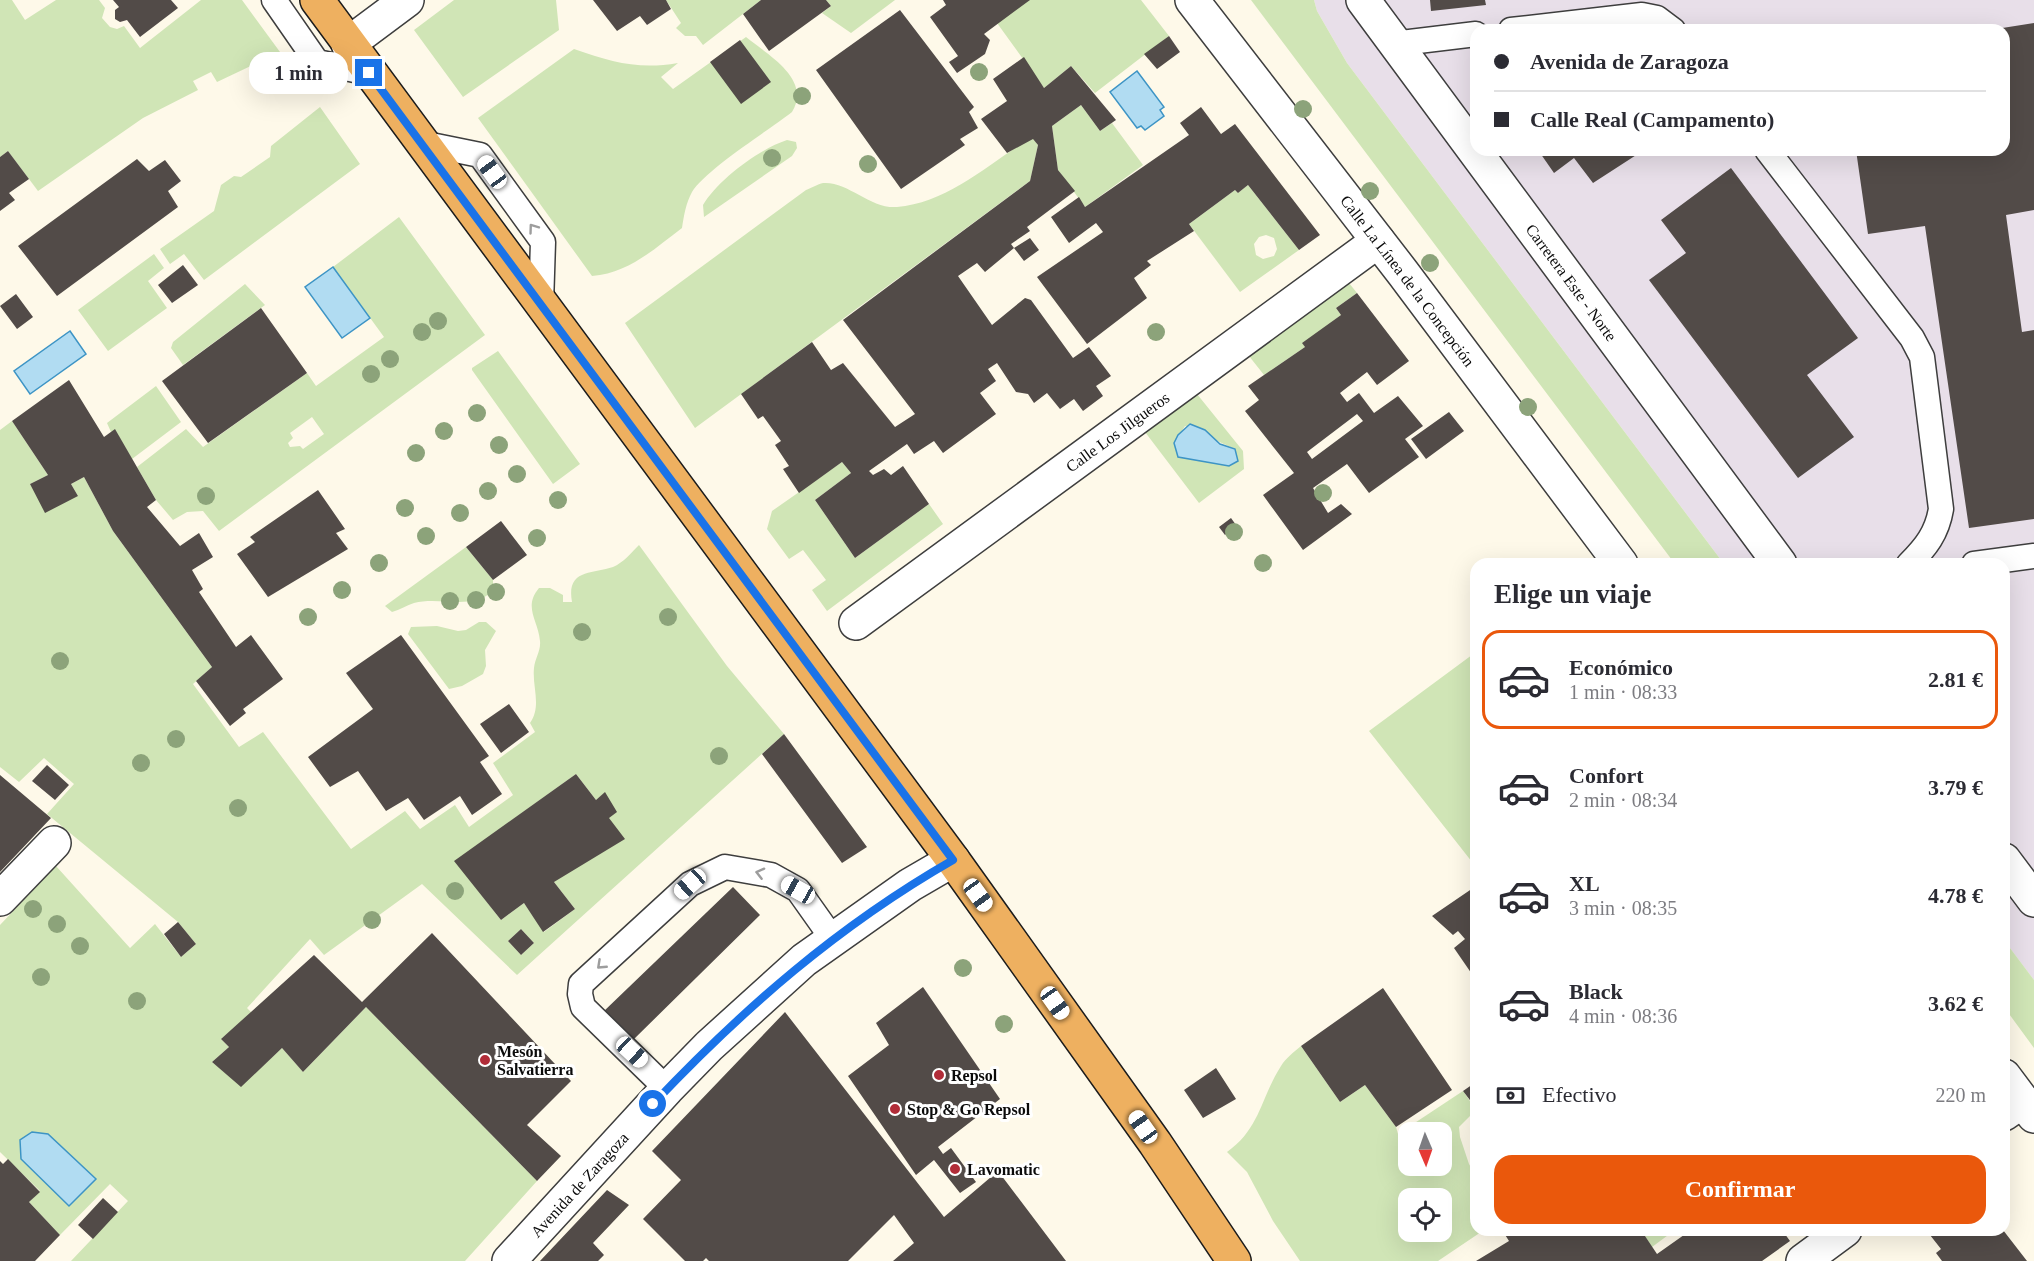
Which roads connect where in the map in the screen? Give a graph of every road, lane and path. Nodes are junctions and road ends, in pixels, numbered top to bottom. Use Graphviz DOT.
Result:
graph roads {
  1 [pos="274,0"];
  2 [pos="317,0"];
  3 [pos="407,0"];
  4 [pos="1192,0"];
  5 [pos="1363,0"];
  6 [pos="1563,24"];
  7 [pos="1665,24"];
  8 [pos="1470,35"];
  9 [pos="348,44"];
  10 [pos="1393,44"];
  11 [pos="369,73"];
  12 [pos="1470,147"];
  13 [pos="1476,156"];
  14 [pos="1772,156"];
  15 [pos="1378,241"];
  16 [pos="2034,556"];
  17 [pos="1616,558"];
  18 [pos="1776,558"];
  19 [pos="1915,558"];
  20 [pos="2010,559"];
  21 [pos="856,623"];
  22 [pos="54,843"];
  23 [pos="953,860"];
  24 [pos="2010,868"];
  25 [pos="0,899"];
  26 [pos="2034,900"];
  27 [pos="832,938"];
  28 [pos="667,1089"];
  29 [pos="1837,1236"];
  30 [pos="509,1261"];
  31 [pos="1234,1261"];
  32 [pos="1803,1261"];
  1 -- 11 [label="lane"];
  2 -- 9 [label="highway"];
  3 -- 9 [label="street"];
  4 -- 15 [label="street, Calle La Línea de la Concepción"];
  5 -- 10 [label="street, Carretera Este - Norte"];
  6 -- 7 [label="lane"];
  8 -- 10 [label="lane"];
  9 -- 11 [label="highway"];
  10 -- 12 [label="street, Carretera Este - Norte"];
  11 -- 23 [label="highway"];
  13 -- 18 [label="street, Carretera Este - Norte"];
  14 -- 19 [label="lane"];
  15 -- 17 [label="street, Calle La Línea de la Concepción"];
  15 -- 21 [label="street, Calle Los Jilgueros"];
  16 -- 20 [label="lane"];
  22 -- 25 [label="street"];
  23 -- 27 [label="street, Avenida de Zaragoza"];
  23 -- 31 [label="highway"];
  24 -- 26 [label="street"];
  27 -- 28 [label="street, Avenida de Zaragoza"];
  27 -- 28 [label="lane, one-way"];
  28 -- 30 [label="street, Avenida de Zaragoza"];
  29 -- 32 [label="street"];
}
